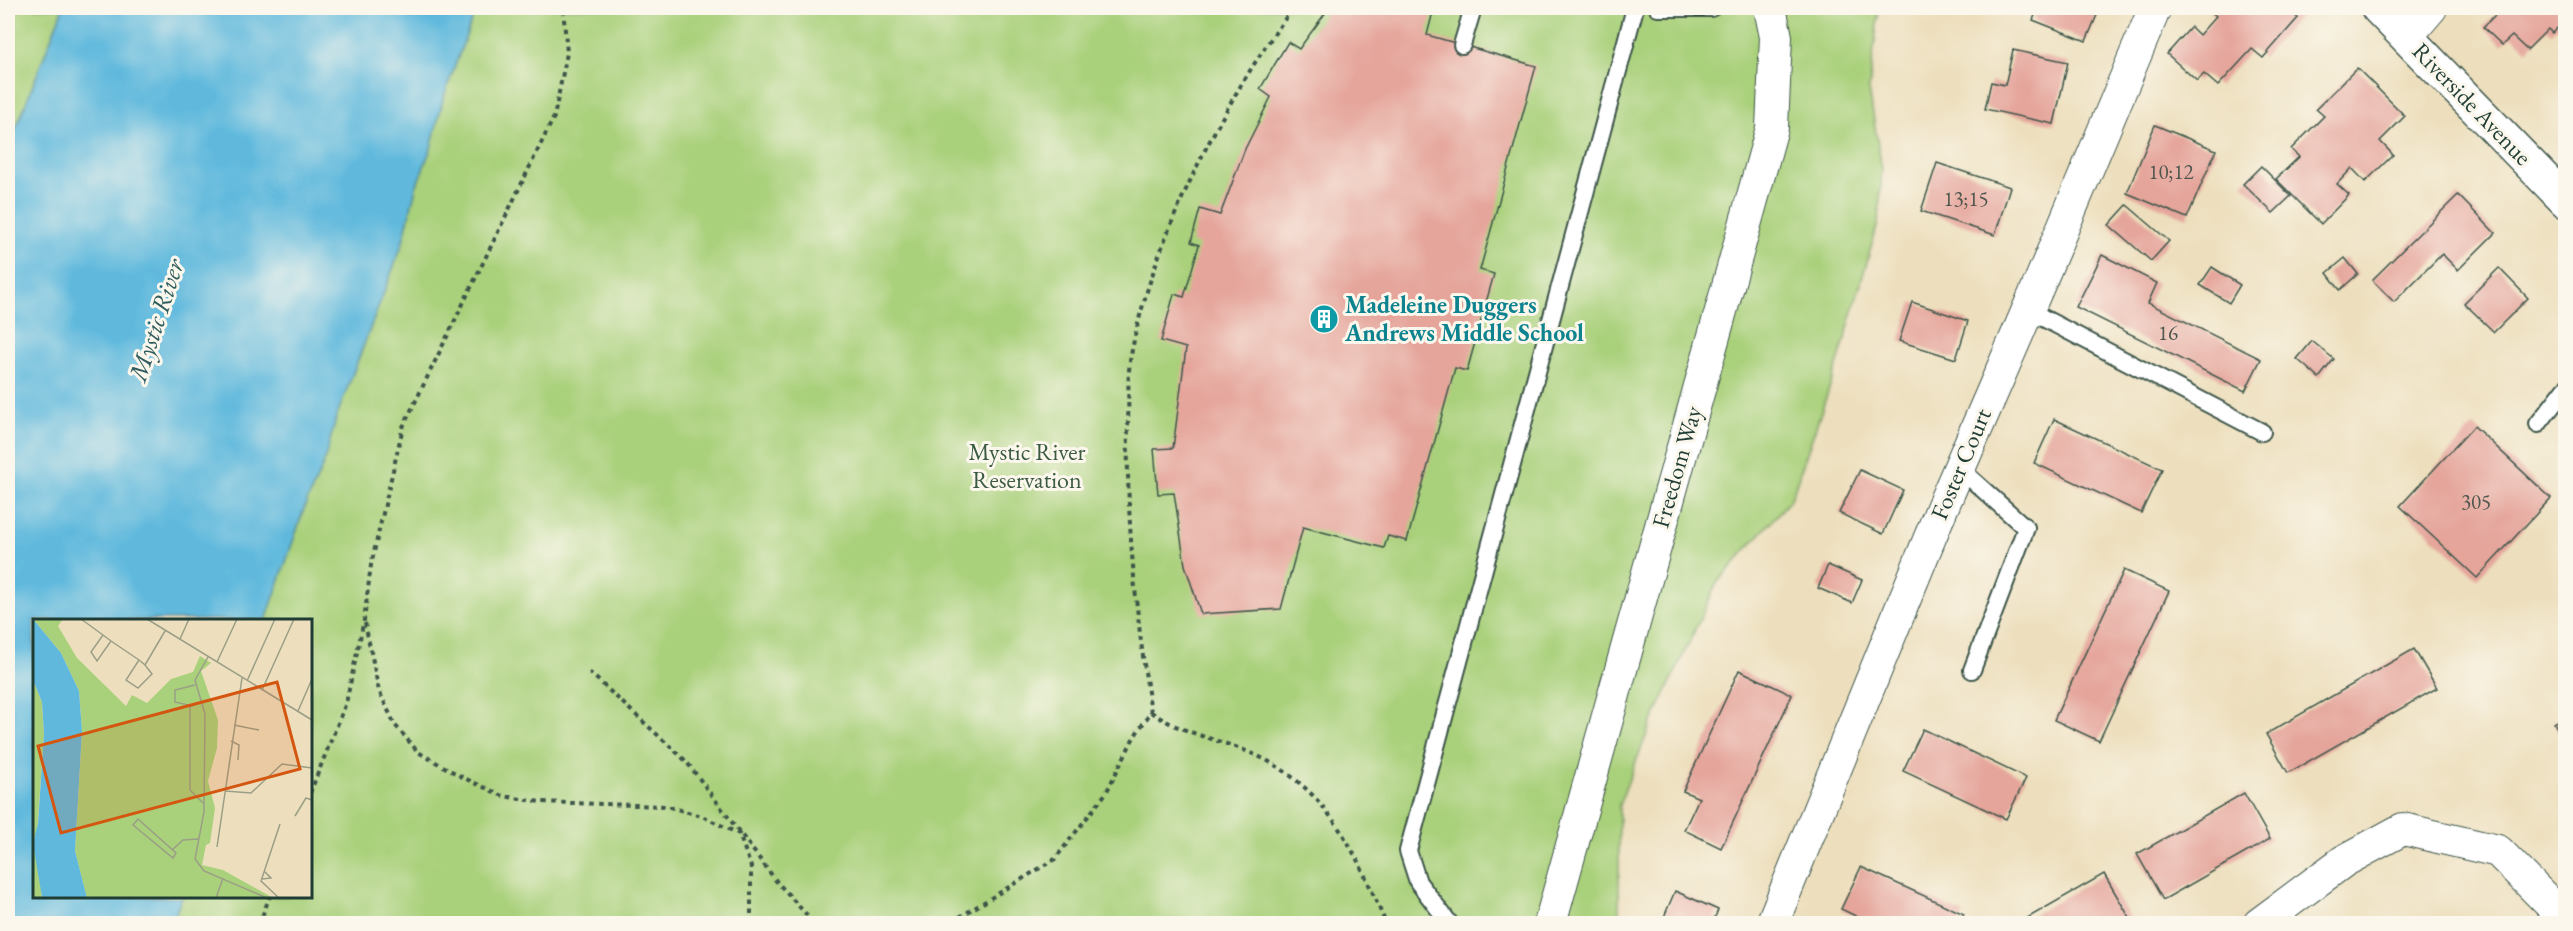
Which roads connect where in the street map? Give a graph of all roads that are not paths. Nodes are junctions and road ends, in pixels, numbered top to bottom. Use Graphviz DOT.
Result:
graph roads {
  1 [pos="1473,8"];
  2 [pos="1635,8"];
  3 [pos="1658,8"];
  4 [pos="1711,8"];
  5 [pos="1770,8"];
  6 [pos="2155,8"];
  7 [pos="2379,8"];
  8 [pos="2431,8"];
  9 [pos="2407,36"];
  10 [pos="1462,45"];
  11 [pos="2565,201"];
  12 [pos="2028,310"];
  13 [pos="2565,388"];
  14 [pos="2538,424"];
  15 [pos="2262,432"];
  16 [pos="1959,468"];
  17 [pos="1972,670"];
  18 [pos="2565,920"];
  19 [pos="1450,924"];
  20 [pos="1550,924"];
  21 [pos="1772,924"];
  22 [pos="2259,924"];
  1 -- 10 [label="lane"];
  2 -- 19 [label="lane"];
  3 -- 4 [label="lane"];
  5 -- 20 [label="street, Freedom Way"];
  6 -- 12 [label="street, Foster Court"];
  7 -- 9 [label="main road, Riverside Avenue"];
  8 -- 9 [label="street"];
  9 -- 11 [label="main road, Riverside Avenue"];
  12 -- 15 [label="lane"];
  12 -- 16 [label="street, Foster Court"];
  13 -- 14 [label="lane"];
  16 -- 17 [label="lane"];
  16 -- 21 [label="street, Foster Court"];
  18 -- 22 [label="street"];
}
